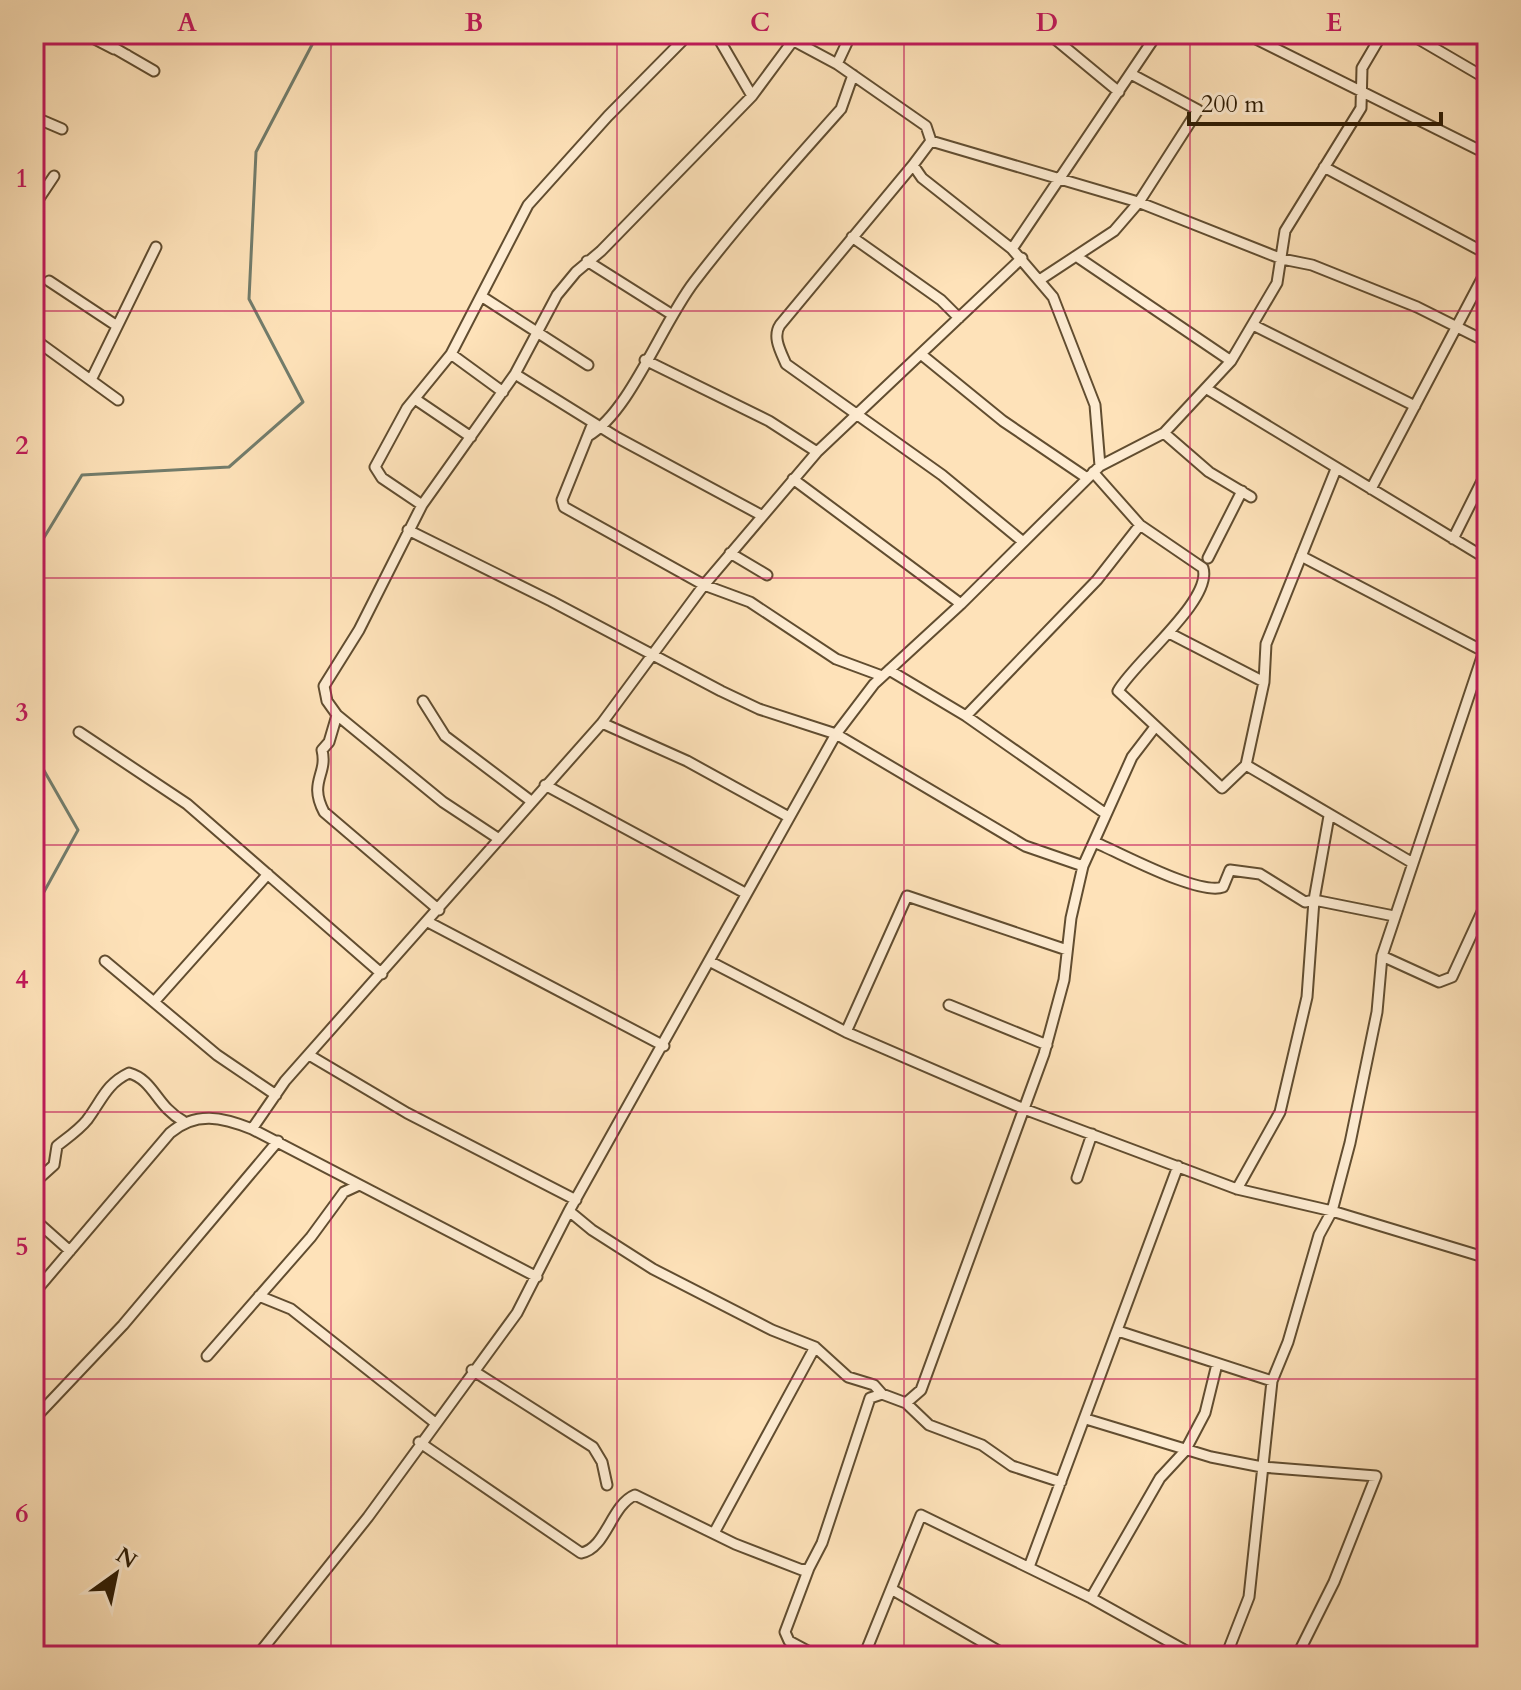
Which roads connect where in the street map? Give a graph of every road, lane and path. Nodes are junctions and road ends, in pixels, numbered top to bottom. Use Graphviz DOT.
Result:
graph roads {
  1 [pos="85,34"];
  2 [pos="689,34"];
  3 [pos="716,34"];
  4 [pos="781,34"];
  5 [pos="851,34"];
  6 [pos="1049,34"];
  7 [pos="1157,34"];
  8 [pos="1246,34"];
  9 [pos="1382,34"];
  10 [pos="1410,34"];
  11 [pos="792,42"];
  12 [pos="837,64"];
  13 [pos="154,71"];
  14 [pos="1131,74"];
  15 [pos="853,75"];
  16 [pos="1487,79"];
  17 [pos="1119,92"];
  18 [pos="1364,92"];
  19 [pos="752,96"];
  20 [pos="34,117"];
  21 [pos="62,129"];
  22 [pos="931,141"];
  23 [pos="1487,154"];
  24 [pos="913,165"];
  25 [pos="1324,167"];
  26 [pos="54,176"];
  27 [pos="1057,180"];
  28 [pos="1138,202"];
  29 [pos="34,206"];
  30 [pos="852,237"];
  31 [pos="156,247"];
  32 [pos="1012,249"];
  33 [pos="1487,254"];
  34 [pos="1076,256"];
  35 [pos="1022,258"];
  36 [pos="1282,259"];
  37 [pos="587,261"];
  38 [pos="1486,272"];
  39 [pos="1041,279"];
  40 [pos="49,281"];
  41 [pos="481,296"];
  42 [pos="671,314"];
  43 [pos="959,318"];
  44 [pos="117,326"];
  45 [pos="1255,326"];
  46 [pos="1457,328"];
  47 [pos="537,331"];
  48 [pos="34,339"];
  49 [pos="1487,342"];
  50 [pos="451,354"];
  51 [pos="922,355"];
  52 [pos="645,360"];
  53 [pos="1231,361"];
  54 [pos="588,365"];
  55 [pos="515,374"];
  56 [pos="91,380"];
  57 [pos="1207,389"];
  58 [pos="503,392"];
  59 [pos="415,399"];
  60 [pos="118,400"];
  61 [pos="1415,406"];
  62 [pos="618,412"];
  63 [pos="859,415"];
  64 [pos="598,426"];
  65 [pos="1164,433"];
  66 [pos="471,437"];
  67 [pos="618,438"];
  68 [pos="817,452"];
  69 [pos="1336,469"];
  70 [pos="1487,471"];
  71 [pos="1094,472"];
  72 [pos="793,479"];
  73 [pos="1371,489"];
  74 [pos="422,505"];
  75 [pos="761,515"];
  76 [pos="1140,525"];
  77 [pos="408,530"];
  78 [pos="1453,539"];
  79 [pos="1022,541"];
  80 [pos="730,553"];
  81 [pos="1301,556"];
  82 [pos="1208,558"];
  83 [pos="1487,559"];
  84 [pos="767,575"];
  85 [pos="704,585"];
  86 [pos="961,604"];
  87 [pos="1169,633"];
  88 [pos="1485,646"];
  89 [pos="655,655"];
  90 [pos="886,673"];
  91 [pos="1264,682"];
  92 [pos="423,701"];
  93 [pos="337,715"];
  94 [pos="966,716"];
  95 [pos="602,723"];
  96 [pos="1155,727"];
  97 [pos="79,732"];
  98 [pos="836,734"];
  99 [pos="1246,765"];
  100 [pos="545,785"];
  101 [pos="531,801"];
  102 [pos="1106,814"];
  103 [pos="787,816"];
  104 [pos="1329,816"];
  105 [pos="499,839"];
  106 [pos="1094,842"];
  107 [pos="1411,862"];
  108 [pos="1083,866"];
  109 [pos="268,874"];
  110 [pos="745,893"];
  111 [pos="1314,900"];
  112 [pos="1487,901"];
  113 [pos="439,910"];
  114 [pos="1394,916"];
  115 [pos="428,922"];
  116 [pos="1067,950"];
  117 [pos="1382,956"];
  118 [pos="105,961"];
  119 [pos="709,961"];
  120 [pos="382,974"];
  121 [pos="154,1002"];
  122 [pos="949,1005"];
  123 [pos="846,1032"];
  124 [pos="1047,1045"];
  125 [pos="664,1046"];
  126 [pos="309,1055"];
  127 [pos="276,1095"];
  128 [pos="1024,1109"];
  129 [pos="183,1121"];
  130 [pos="252,1129"];
  131 [pos="1092,1134"];
  132 [pos="278,1141"];
  133 [pos="1178,1166"];
  134 [pos="35,1178"];
  135 [pos="1077,1178"];
  136 [pos="346,1180"];
  137 [pos="357,1186"];
  138 [pos="1237,1189"];
  139 [pos="344,1192"];
  140 [pos="576,1200"];
  141 [pos="569,1211"];
  142 [pos="1332,1211"];
  143 [pos="34,1219"];
  144 [pos="70,1251"];
  145 [pos="1487,1258"];
  146 [pos="537,1277"];
  147 [pos="34,1293"];
  148 [pos="259,1296"];
  149 [pos="1118,1331"];
  150 [pos="815,1347"];
  151 [pos="207,1356"];
  152 [pos="1217,1364"];
  153 [pos="472,1370"];
  154 [pos="1272,1381"];
  155 [pos="882,1394"];
  156 [pos="906,1403"];
  157 [pos="34,1419"];
  158 [pos="1086,1419"];
  159 [pos="434,1422"];
  160 [pos="419,1442"];
  161 [pos="1185,1451"];
  162 [pos="1263,1467"];
  163 [pos="1061,1482"];
  164 [pos="607,1485"];
  165 [pos="714,1533"];
  166 [pos="1029,1567"];
  167 [pos="809,1568"];
  168 [pos="893,1590"];
  169 [pos="1091,1598"];
  170 [pos="257,1656"];
  171 [pos="817,1656"];
  172 [pos="864,1656"];
  173 [pos="1007,1656"];
  174 [pos="1195,1656"];
  175 [pos="1226,1656"];
  176 [pos="1297,1656"];
  1 -- 13 [label="street"];
  2 -- 41 [label="street"];
  3 -- 19 [label="street"];
  4 -- 11 [label="street"];
  5 -- 12 [label="street"];
  6 -- 17 [label="street"];
  7 -- 14 [label="street"];
  8 -- 18 [label="street"];
  9 -- 18 [label="street"];
  10 -- 16 [label="street"];
  11 -- 12 [label="street"];
  11 -- 19 [label="street"];
  12 -- 15 [label="street"];
  14 -- 17 [label="street"];
  14 -- 28 [label="street"];
  15 -- 22 [label="street"];
  15 -- 42 [label="street"];
  17 -- 27 [label="street"];
  18 -- 23 [label="street"];
  18 -- 25 [label="street"];
  19 -- 37 [label="street"];
  20 -- 21 [label="street"];
  22 -- 24 [label="street"];
  22 -- 27 [label="street"];
  24 -- 30 [label="street"];
  24 -- 32 [label="street"];
  25 -- 33 [label="street"];
  25 -- 36 [label="street"];
  26 -- 29 [label="street"];
  27 -- 28 [label="street"];
  27 -- 32 [label="street"];
  28 -- 34 [label="street"];
  28 -- 36 [label="street"];
  30 -- 43 [label="street"];
  30 -- 63 [label="street"];
  31 -- 44 [label="street"];
  32 -- 35 [label="street"];
  34 -- 39 [label="street"];
  34 -- 53 [label="street"];
  35 -- 39 [label="street"];
  35 -- 43 [label="street"];
  36 -- 45 [label="street"];
  36 -- 46 [label="street"];
  37 -- 42 [label="street"];
  37 -- 47 [label="street"];
  38 -- 46 [label="street"];
  39 -- 71 [label="street"];
  40 -- 44 [label="street"];
  41 -- 47 [label="street"];
  41 -- 50 [label="street"];
  42 -- 52 [label="street"];
  43 -- 51 [label="street"];
  44 -- 56 [label="street"];
  45 -- 53 [label="street"];
  45 -- 61 [label="street"];
  46 -- 49 [label="street"];
  46 -- 61 [label="street"];
  47 -- 54 [label="street"];
  47 -- 55 [label="street"];
  48 -- 56 [label="street"];
  50 -- 58 [label="street"];
  50 -- 59 [label="street"];
  51 -- 63 [label="street"];
  51 -- 71 [label="street"];
  52 -- 62 [label="street"];
  52 -- 68 [label="street"];
  53 -- 57 [label="street"];
  55 -- 58 [label="street"];
  55 -- 64 [label="street"];
  56 -- 60 [label="street"];
  57 -- 65 [label="street"];
  57 -- 69 [label="street"];
  58 -- 66 [label="street"];
  59 -- 66 [label="street"];
  59 -- 74 [label="street"];
  61 -- 73 [label="street"];
  62 -- 64 [label="street"];
  62 -- 67 [label="street"];
  63 -- 68 [label="street"];
  63 -- 79 [label="street"];
  64 -- 67 [label="street"];
  64 -- 85 [label="street"];
  65 -- 71 [label="street"];
  65 -- 82 [label="street"];
  66 -- 74 [label="street"];
  67 -- 75 [label="street"];
  68 -- 72 [label="street"];
  69 -- 73 [label="street"];
  69 -- 81 [label="street"];
  70 -- 78 [label="street"];
  71 -- 76 [label="street"];
  71 -- 79 [label="street"];
  72 -- 75 [label="street"];
  72 -- 86 [label="street"];
  73 -- 78 [label="street"];
  74 -- 77 [label="street"];
  75 -- 80 [label="street"];
  76 -- 87 [label="street"];
  76 -- 94 [label="street"];
  77 -- 89 [label="street"];
  77 -- 93 [label="street"];
  78 -- 83 [label="street"];
  79 -- 86 [label="street"];
  80 -- 84 [label="street"];
  80 -- 85 [label="street"];
  81 -- 88 [label="street"];
  81 -- 91 [label="street"];
  85 -- 89 [label="street"];
  85 -- 90 [label="street"];
  86 -- 90 [label="street"];
  87 -- 91 [label="street"];
  87 -- 96 [label="street"];
  88 -- 107 [label="street"];
  89 -- 95 [label="street"];
  89 -- 98 [label="street"];
  90 -- 94 [label="street"];
  90 -- 98 [label="street"];
  91 -- 99 [label="street"];
  92 -- 101 [label="street"];
  93 -- 105 [label="street"];
  93 -- 113 [label="street"];
  94 -- 102 [label="street"];
  95 -- 100 [label="street"];
  95 -- 103 [label="street"];
  96 -- 99 [label="street"];
  96 -- 102 [label="street"];
  97 -- 109 [label="street"];
  98 -- 103 [label="street"];
  98 -- 108 [label="street"];
  99 -- 104 [label="street"];
  100 -- 101 [label="street"];
  100 -- 110 [label="street"];
  101 -- 105 [label="street"];
  102 -- 106 [label="street"];
  103 -- 110 [label="street"];
  104 -- 107 [label="street"];
  104 -- 111 [label="street"];
  105 -- 113 [label="street"];
  106 -- 108 [label="street"];
  106 -- 111 [label="street"];
  107 -- 114 [label="street"];
  108 -- 116 [label="street"];
  109 -- 120 [label="street"];
  109 -- 121 [label="street"];
  110 -- 119 [label="street"];
  111 -- 114 [label="street"];
  111 -- 138 [label="street"];
  112 -- 117 [label="street"];
  113 -- 115 [label="street"];
  114 -- 117 [label="street"];
  115 -- 120 [label="street"];
  115 -- 125 [label="street"];
  116 -- 123 [label="street"];
  116 -- 124 [label="street"];
  117 -- 142 [label="street"];
  118 -- 121 [label="street"];
  119 -- 123 [label="street"];
  119 -- 125 [label="street"];
  120 -- 126 [label="street"];
  121 -- 127 [label="street"];
  122 -- 124 [label="street"];
  123 -- 128 [label="street"];
  124 -- 128 [label="street"];
  125 -- 140 [label="street"];
  126 -- 127 [label="street"];
  126 -- 140 [label="street"];
  127 -- 130 [label="street"];
  128 -- 131 [label="street"];
  128 -- 156 [label="street"];
  129 -- 130 [label="street"];
  129 -- 134 [label="street"];
  129 -- 144 [label="street"];
  130 -- 132 [label="street"];
  131 -- 133 [label="street"];
  131 -- 135 [label="street"];
  132 -- 136 [label="street"];
  132 -- 157 [label="street"];
  133 -- 138 [label="street"];
  133 -- 149 [label="street"];
  136 -- 137 [label="street"];
  136 -- 139 [label="street"];
  137 -- 139 [label="street"];
  137 -- 146 [label="street"];
  138 -- 142 [label="street"];
  139 -- 148 [label="street"];
  140 -- 141 [label="street"];
  141 -- 146 [label="street"];
  141 -- 150 [label="street"];
  142 -- 145 [label="street"];
  142 -- 154 [label="street"];
  143 -- 144 [label="street"];
  144 -- 147 [label="street"];
  146 -- 153 [label="street"];
  148 -- 151 [label="street"];
  148 -- 159 [label="street"];
  149 -- 152 [label="street"];
  149 -- 158 [label="street"];
  150 -- 155 [label="street"];
  150 -- 165 [label="street"];
  152 -- 154 [label="street"];
  152 -- 161 [label="street"];
  153 -- 159 [label="street"];
  153 -- 164 [label="street"];
  154 -- 162 [label="street"];
  155 -- 156 [label="street"];
  155 -- 167 [label="street"];
  156 -- 163 [label="street"];
  158 -- 161 [label="street"];
  158 -- 163 [label="street"];
  159 -- 160 [label="street"];
  160 -- 165 [label="street"];
  160 -- 170 [label="street"];
  161 -- 162 [label="street"];
  161 -- 169 [label="street"];
  162 -- 175 [label="street"];
  162 -- 176 [label="street"];
  163 -- 166 [label="street"];
  165 -- 167 [label="street"];
  166 -- 168 [label="street"];
  166 -- 169 [label="street"];
  167 -- 171 [label="street"];
  168 -- 172 [label="street"];
  168 -- 173 [label="street"];
  169 -- 174 [label="street"];
}
